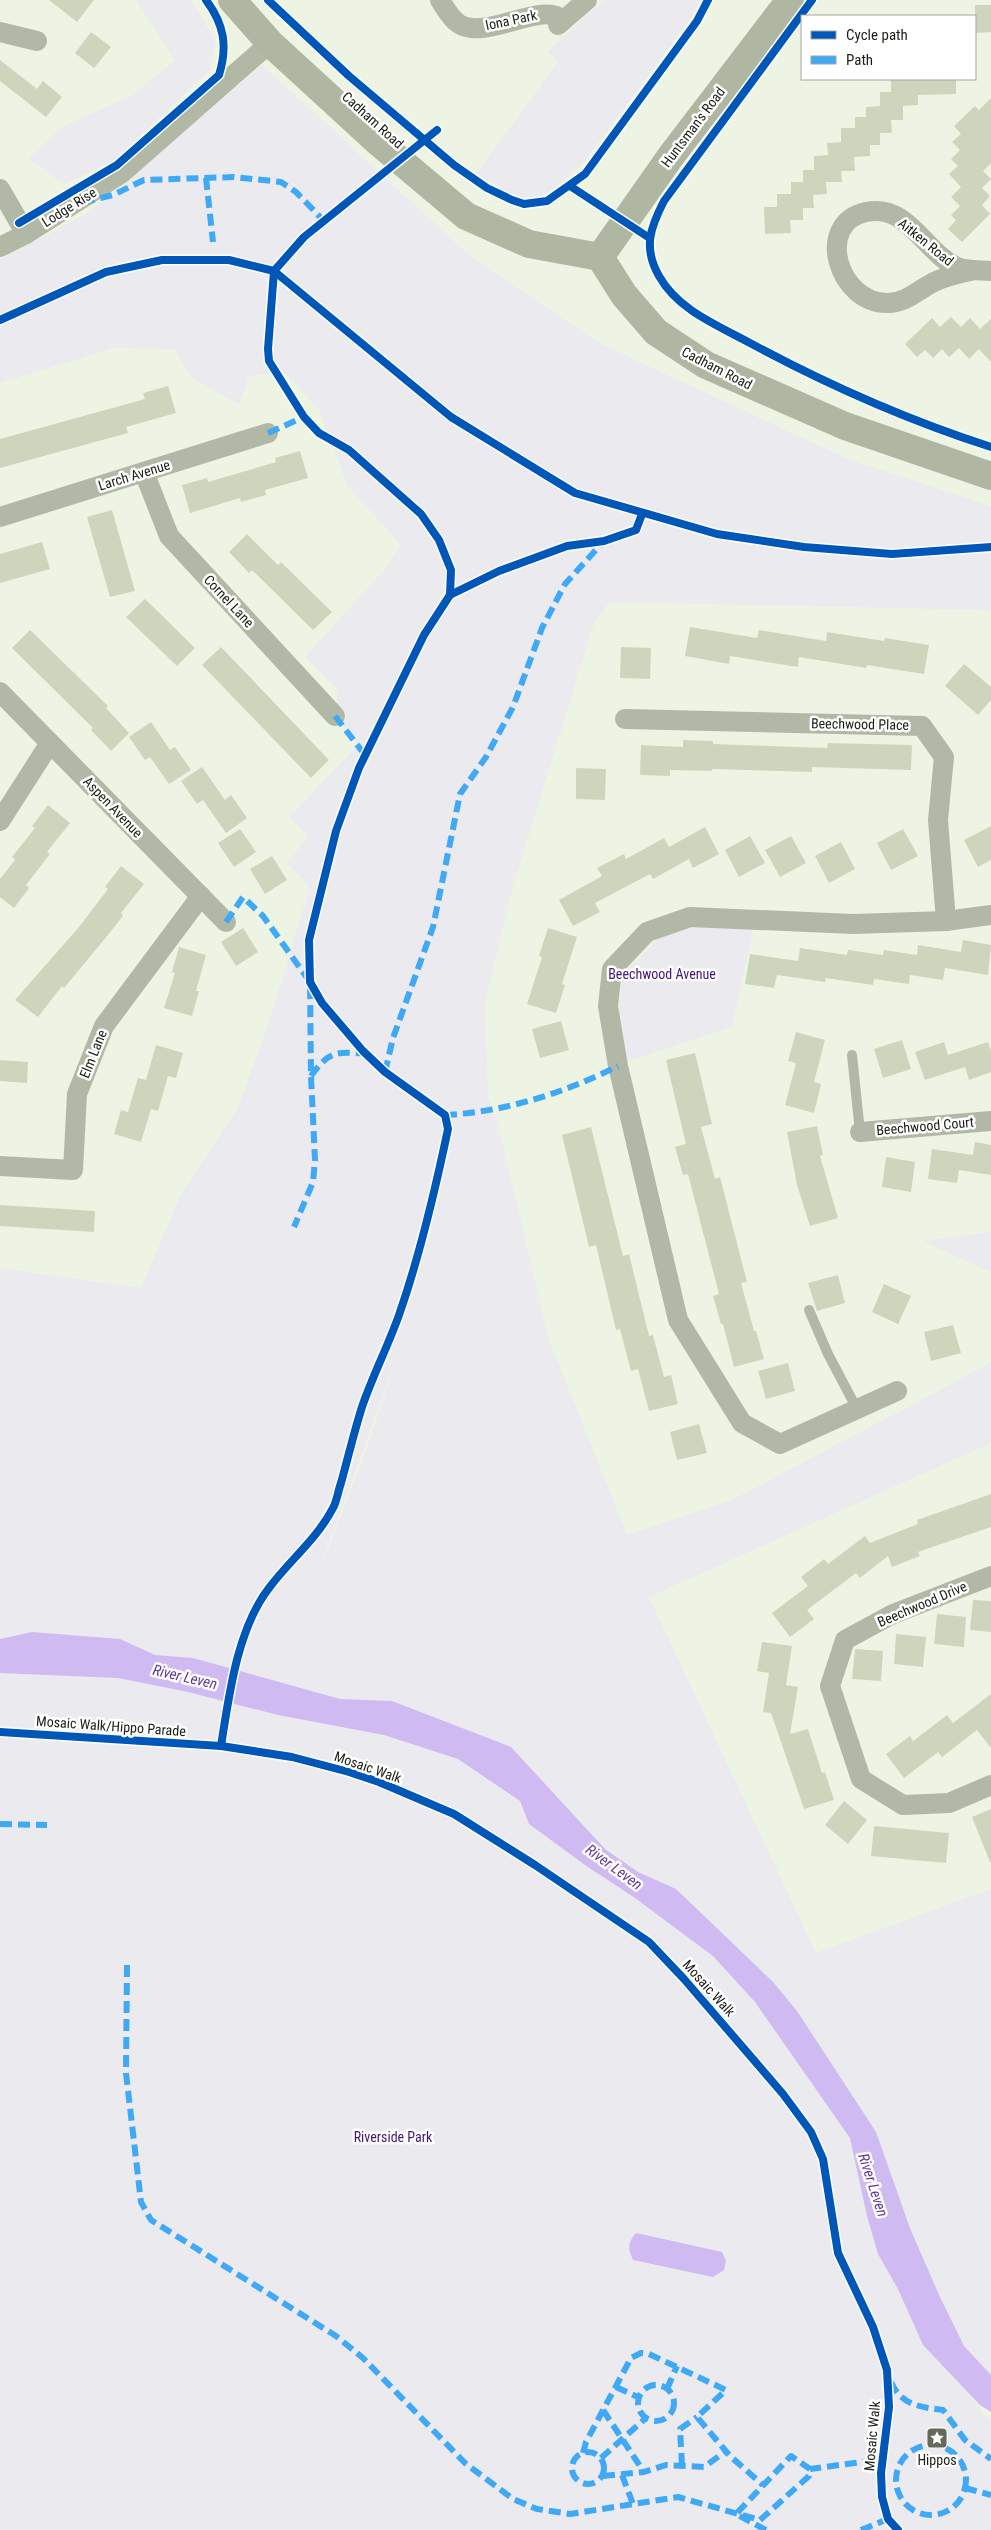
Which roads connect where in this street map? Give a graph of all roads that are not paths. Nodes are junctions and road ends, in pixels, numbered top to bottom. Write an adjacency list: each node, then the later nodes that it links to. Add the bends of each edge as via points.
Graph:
1 (232, 0): 7 (street, Cadham Road)
2 (440, 0): 3 (street, Iona Park, via 457,23 466,27 487,26 545,13 555,14 561,22)
3 (587, 0)
4 (790, 0): 11 (street, Huntsman's Road, via 671,156)
5 (0, 32): 6 (street)
6 (37, 41)
7 (270, 43): 9 (street, Lodge Rise, via 122,173); 11 (street, Cadham Road, via 378,142 466,216 529,244)
8 (0, 189): 9 (street)
9 (26, 234): 10 (street, Lodge Rise)
10 (0, 247)
11 (600, 257): 15 (street, Cadham Road, via 624,295 656,332 706,366 845,426)
12 (983, 271): 12 (street, Aitken Road, via 958,268 913,228 890,214 866,212 855,217 841,232 838,243 837,257 844,276 862,296 875,302 900,302 941,279)
13 (268, 433): 14 (street, Larch Avenue)
14 (144, 472): 16 (street, Larch Avenue); 18 (street, Cornel Lane, via 169,536)
15 (991, 476)
16 (0, 517)
17 (0, 692): 20 (street, Aspen Avenue)
18 (335, 716)
19 (625, 719): 24 (street, Beechwood Place, via 922,726 944,757 938,820)
20 (50, 743): 21 (street); 22 (street, Aspen Avenue)
21 (0, 822)
22 (201, 896): 25 (street, Aspen Avenue); 29 (street, Elm Lane, via 104,1026 77,1094 73,1170)
23 (991, 915): 24 (street)
24 (946, 921): 32 (street, via 853,924 690,917 647,932 612,968 608,1006 618,1066 678,1320 742,1423 780,1444)
25 (226, 922)
26 (852, 1055): 28 (lane)
27 (991, 1121): 28 (street, Beechwood Court)
28 (860, 1132)
29 (0, 1166)
30 (809, 1310): 32 (lane)
31 (897, 1391): 32 (street)
32 (857, 1409)
33 (991, 1576): 34 (street, Beechwood Drive, via 893,1614 845,1640 830,1686 861,1780 903,1806 949,1803)
34 (991, 1785)

